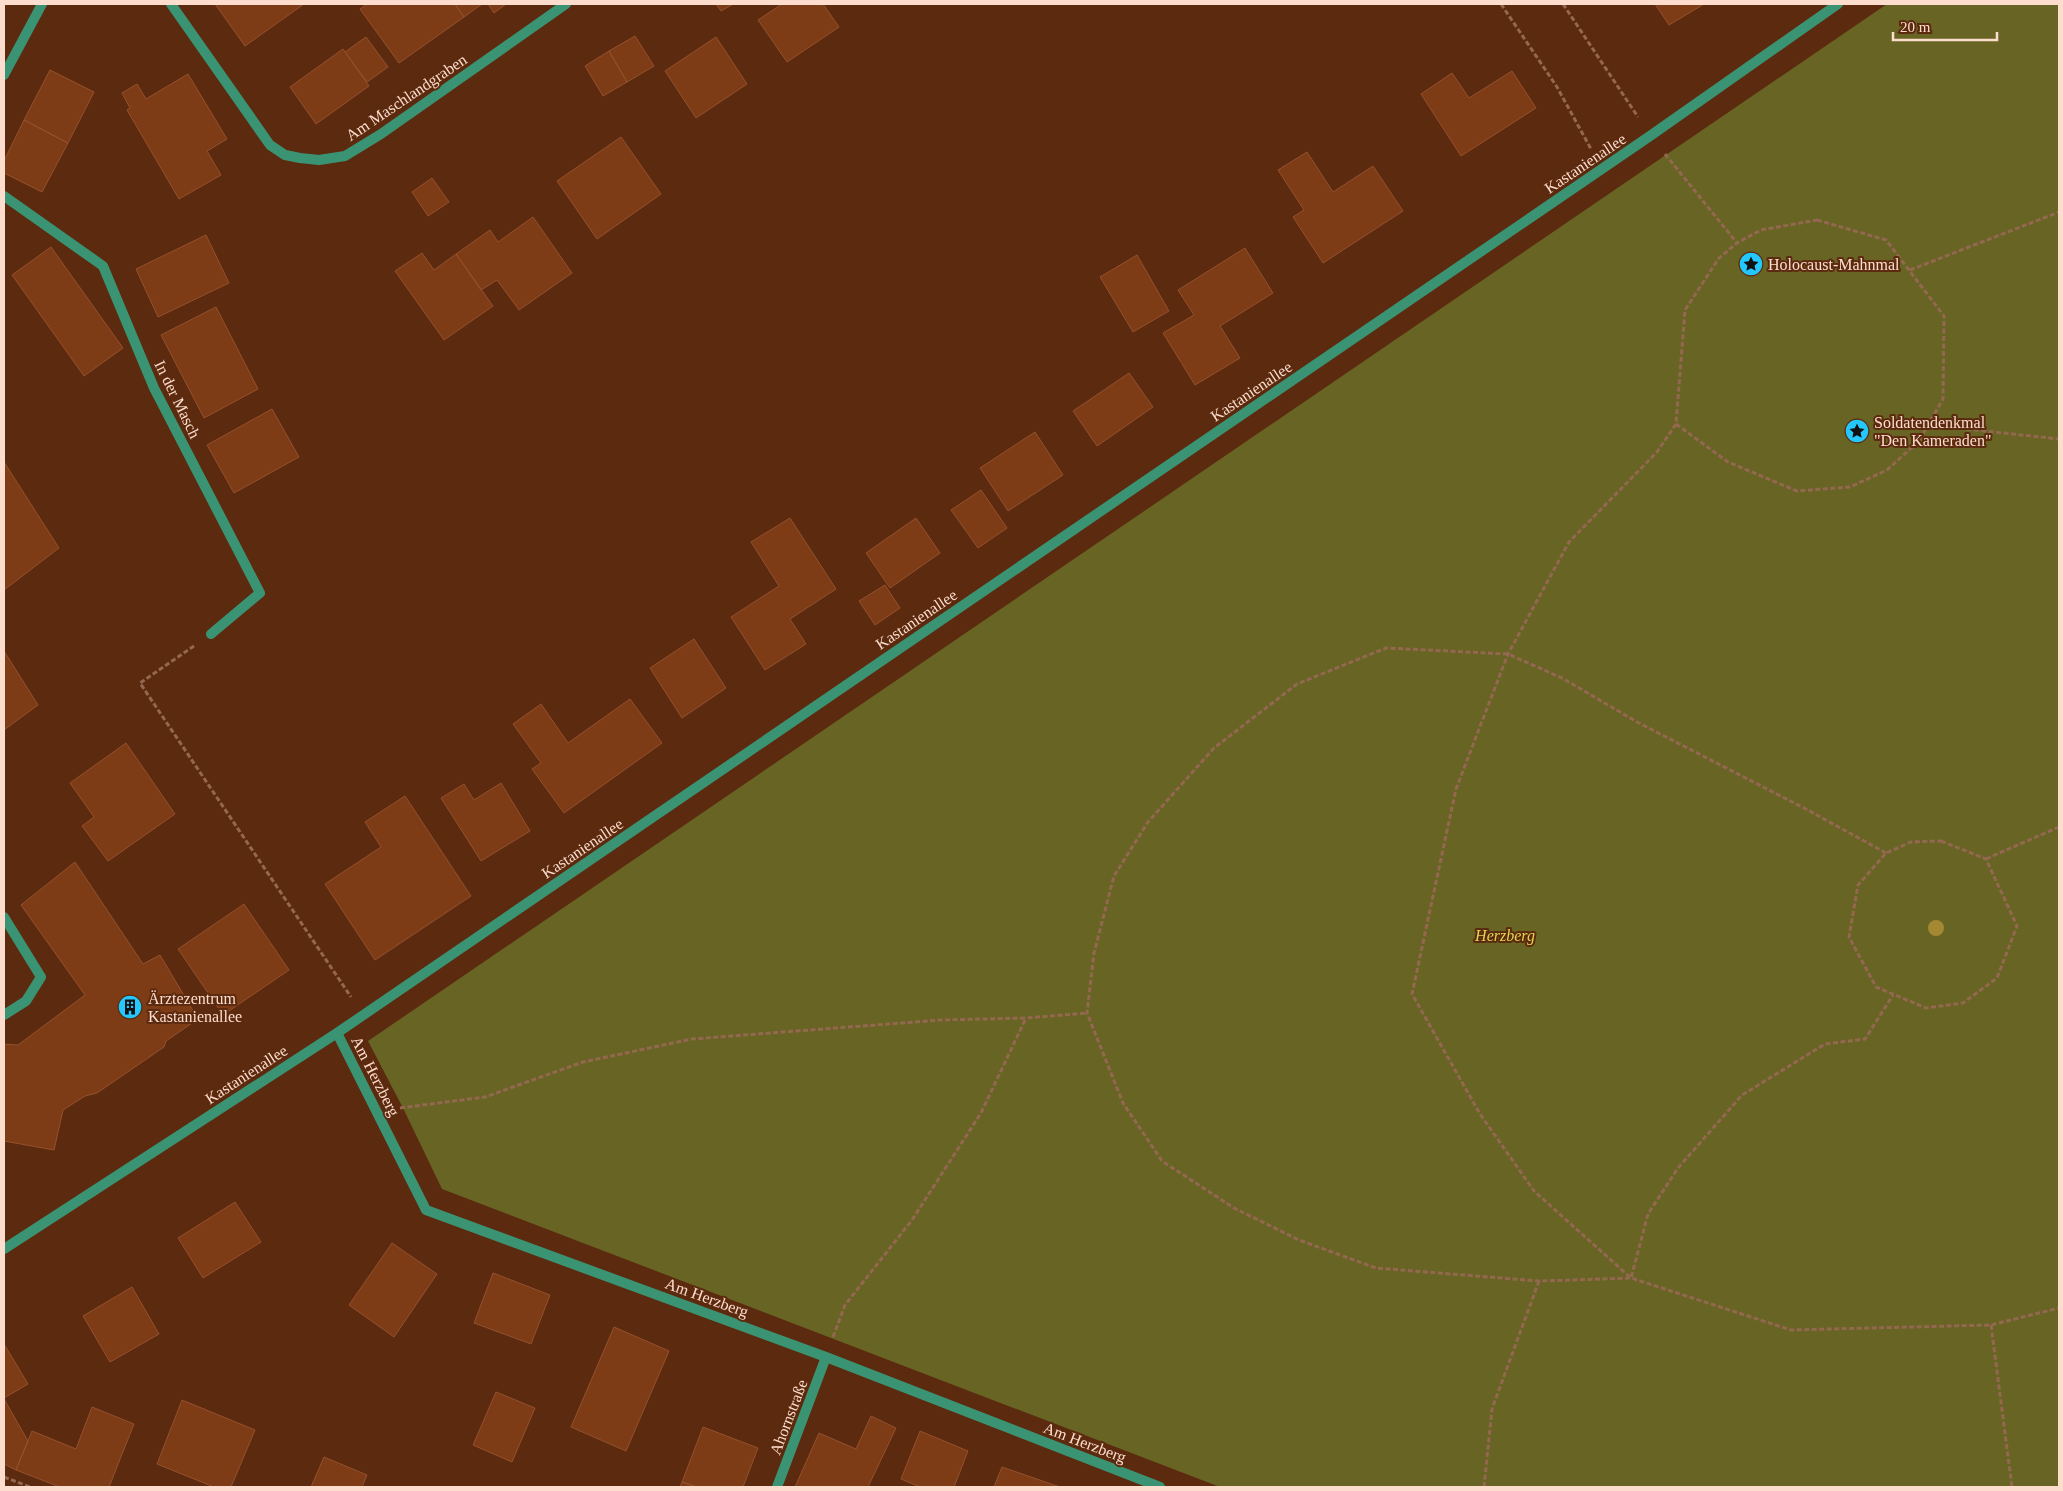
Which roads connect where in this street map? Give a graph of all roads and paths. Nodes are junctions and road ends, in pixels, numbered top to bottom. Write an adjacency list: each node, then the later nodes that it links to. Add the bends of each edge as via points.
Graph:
1 (42, 4): 7 (street)
2 (171, 4): 3 (street, Am Maschlandgraben, via 270,145 285,155 319,160 345,156 381,134)
3 (566, 4)
4 (1501, 4): 9 (path, via 1556,87)
5 (1563, 4): 8 (path)
6 (1838, 4): 8 (street, Kastanienallee)
7 (4, 76)
8 (1650, 136): 9 (street, Kastanienallee); 12 (path)
9 (1603, 168): 26 (street, Kastanienallee)
10 (4, 196): 17 (street, In der Masch, via 103,266 154,388 260,592)
11 (2059, 212): 13 (path)
12 (1737, 243): 13 (path, via 1761,230 1817,220 1886,240); 14 (path, via 1718,258 1685,310)
13 (1910, 270): 15 (path, via 1944,316 1942,399)
14 (1676, 424): 15 (path, via 1728,462 1797,491 1850,487 1887,470 1919,442); 18 (path, via 1657,452 1569,542)
15 (1929, 425): 16 (path)
16 (2059, 439)
17 (210, 634): 26 (path, via 140,683)
18 (1508, 654): 20 (path, via 1562,678 1637,722); 24 (path, via 1386,648 1297,684 1214,748 1148,822 1114,876 1094,953); 31 (path, via 1456,789 1412,994 1480,1114 1534,1191)
19 (2059, 827): 21 (path)
20 (1886, 854): 21 (path, via 1911,842 1941,841); 23 (path, via 1858,885 1849,936 1876,987)
21 (1986, 859): 23 (path, via 2017,926 1997,978 1964,1003 1926,1008)
22 (4, 917): 25 (street, via 41,977 26,1001)
23 (1892, 995): 31 (path, via 1865,1039 1825,1044 1742,1096 1678,1168 1648,1214)
24 (1086, 1013): 27 (path); 32 (path, via 1123,1103 1162,1162 1234,1208 1300,1240 1376,1268)
25 (4, 1015)
26 (363, 1015): 28 (street, Kastanienallee)
27 (1026, 1018): 29 (path, via 940,1020 692,1039 583,1062 486,1096); 35 (path, via 982,1113 912,1220 845,1306)
28 (337, 1033): 29 (street, Am Herzberg); 30 (street, Kastanienallee)
29 (378, 1112): 35 (street, Am Herzberg, via 426,1210)
30 (4, 1249)
31 (1632, 1278): 32 (path); 34 (path, via 1791,1330)
32 (1539, 1281): 40 (path, via 1492,1408)
33 (2059, 1308): 34 (path)
34 (1991, 1325): 41 (path)
35 (826, 1357): 38 (street, Ahornstraße); 39 (street, Am Herzberg)
36 (4, 1477): 37 (path)
37 (30, 1487)
38 (777, 1487)
39 (1160, 1487)
40 (1484, 1487)
41 (2012, 1487)

